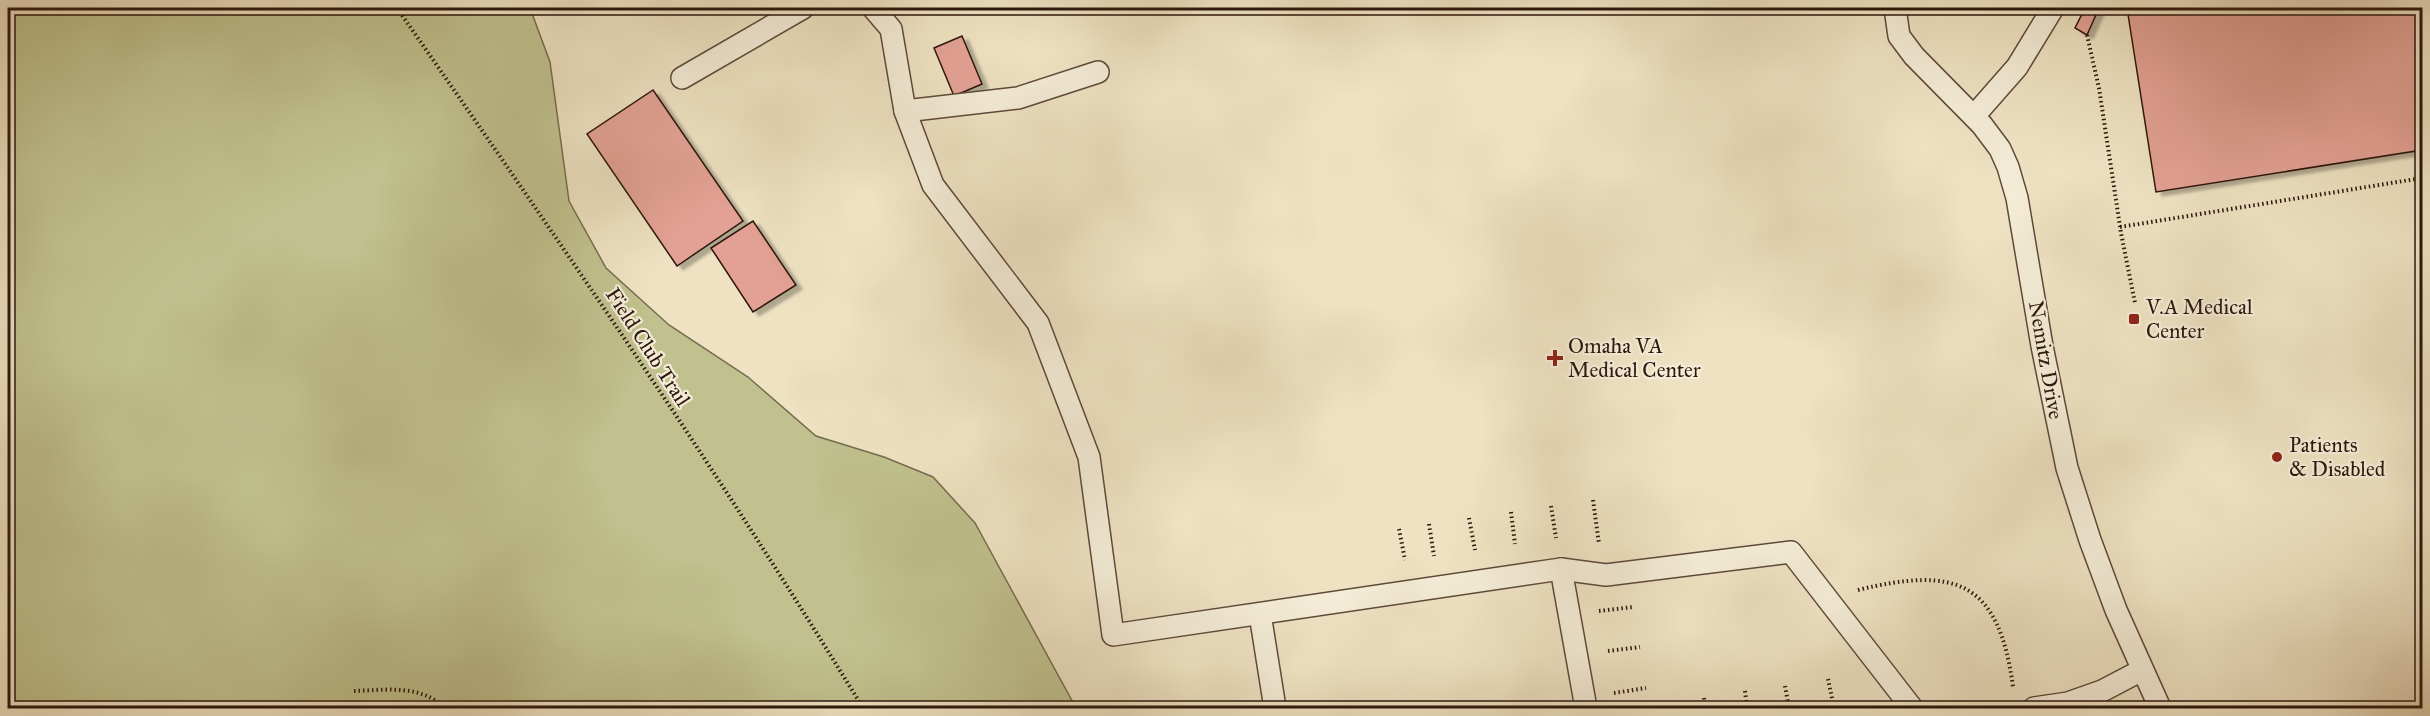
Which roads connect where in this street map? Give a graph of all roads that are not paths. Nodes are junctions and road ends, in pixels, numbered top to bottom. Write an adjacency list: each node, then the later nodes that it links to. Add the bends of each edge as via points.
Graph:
1 (803, 8): 6 (lane)
2 (873, 8): 7 (lane, via 891,29)
3 (1895, 8): 8 (lane, Nemitz Drive, via 1899,36)
4 (2053, 8): 8 (lane, via 2016,67)
5 (1098, 72): 7 (lane, via 1018,98)
6 (682, 78)
7 (905, 111): 10 (lane, via 933,184 1038,323 1089,457 1113,635)
8 (1974, 116): 11 (lane, Nemitz Drive, via 2000,149 2017,198 2067,468 2102,572)
9 (1561, 569): 10 (lane); 13 (lane); 14 (lane, via 1604,574 1791,552)
10 (1260, 614): 12 (lane)
11 (2142, 670): 15 (lane, via 2068,704); 16 (lane, Nemitz Drive)
12 (1275, 708)
13 (1586, 708)
14 (1912, 708)
15 (2034, 708)
16 (2160, 708)

